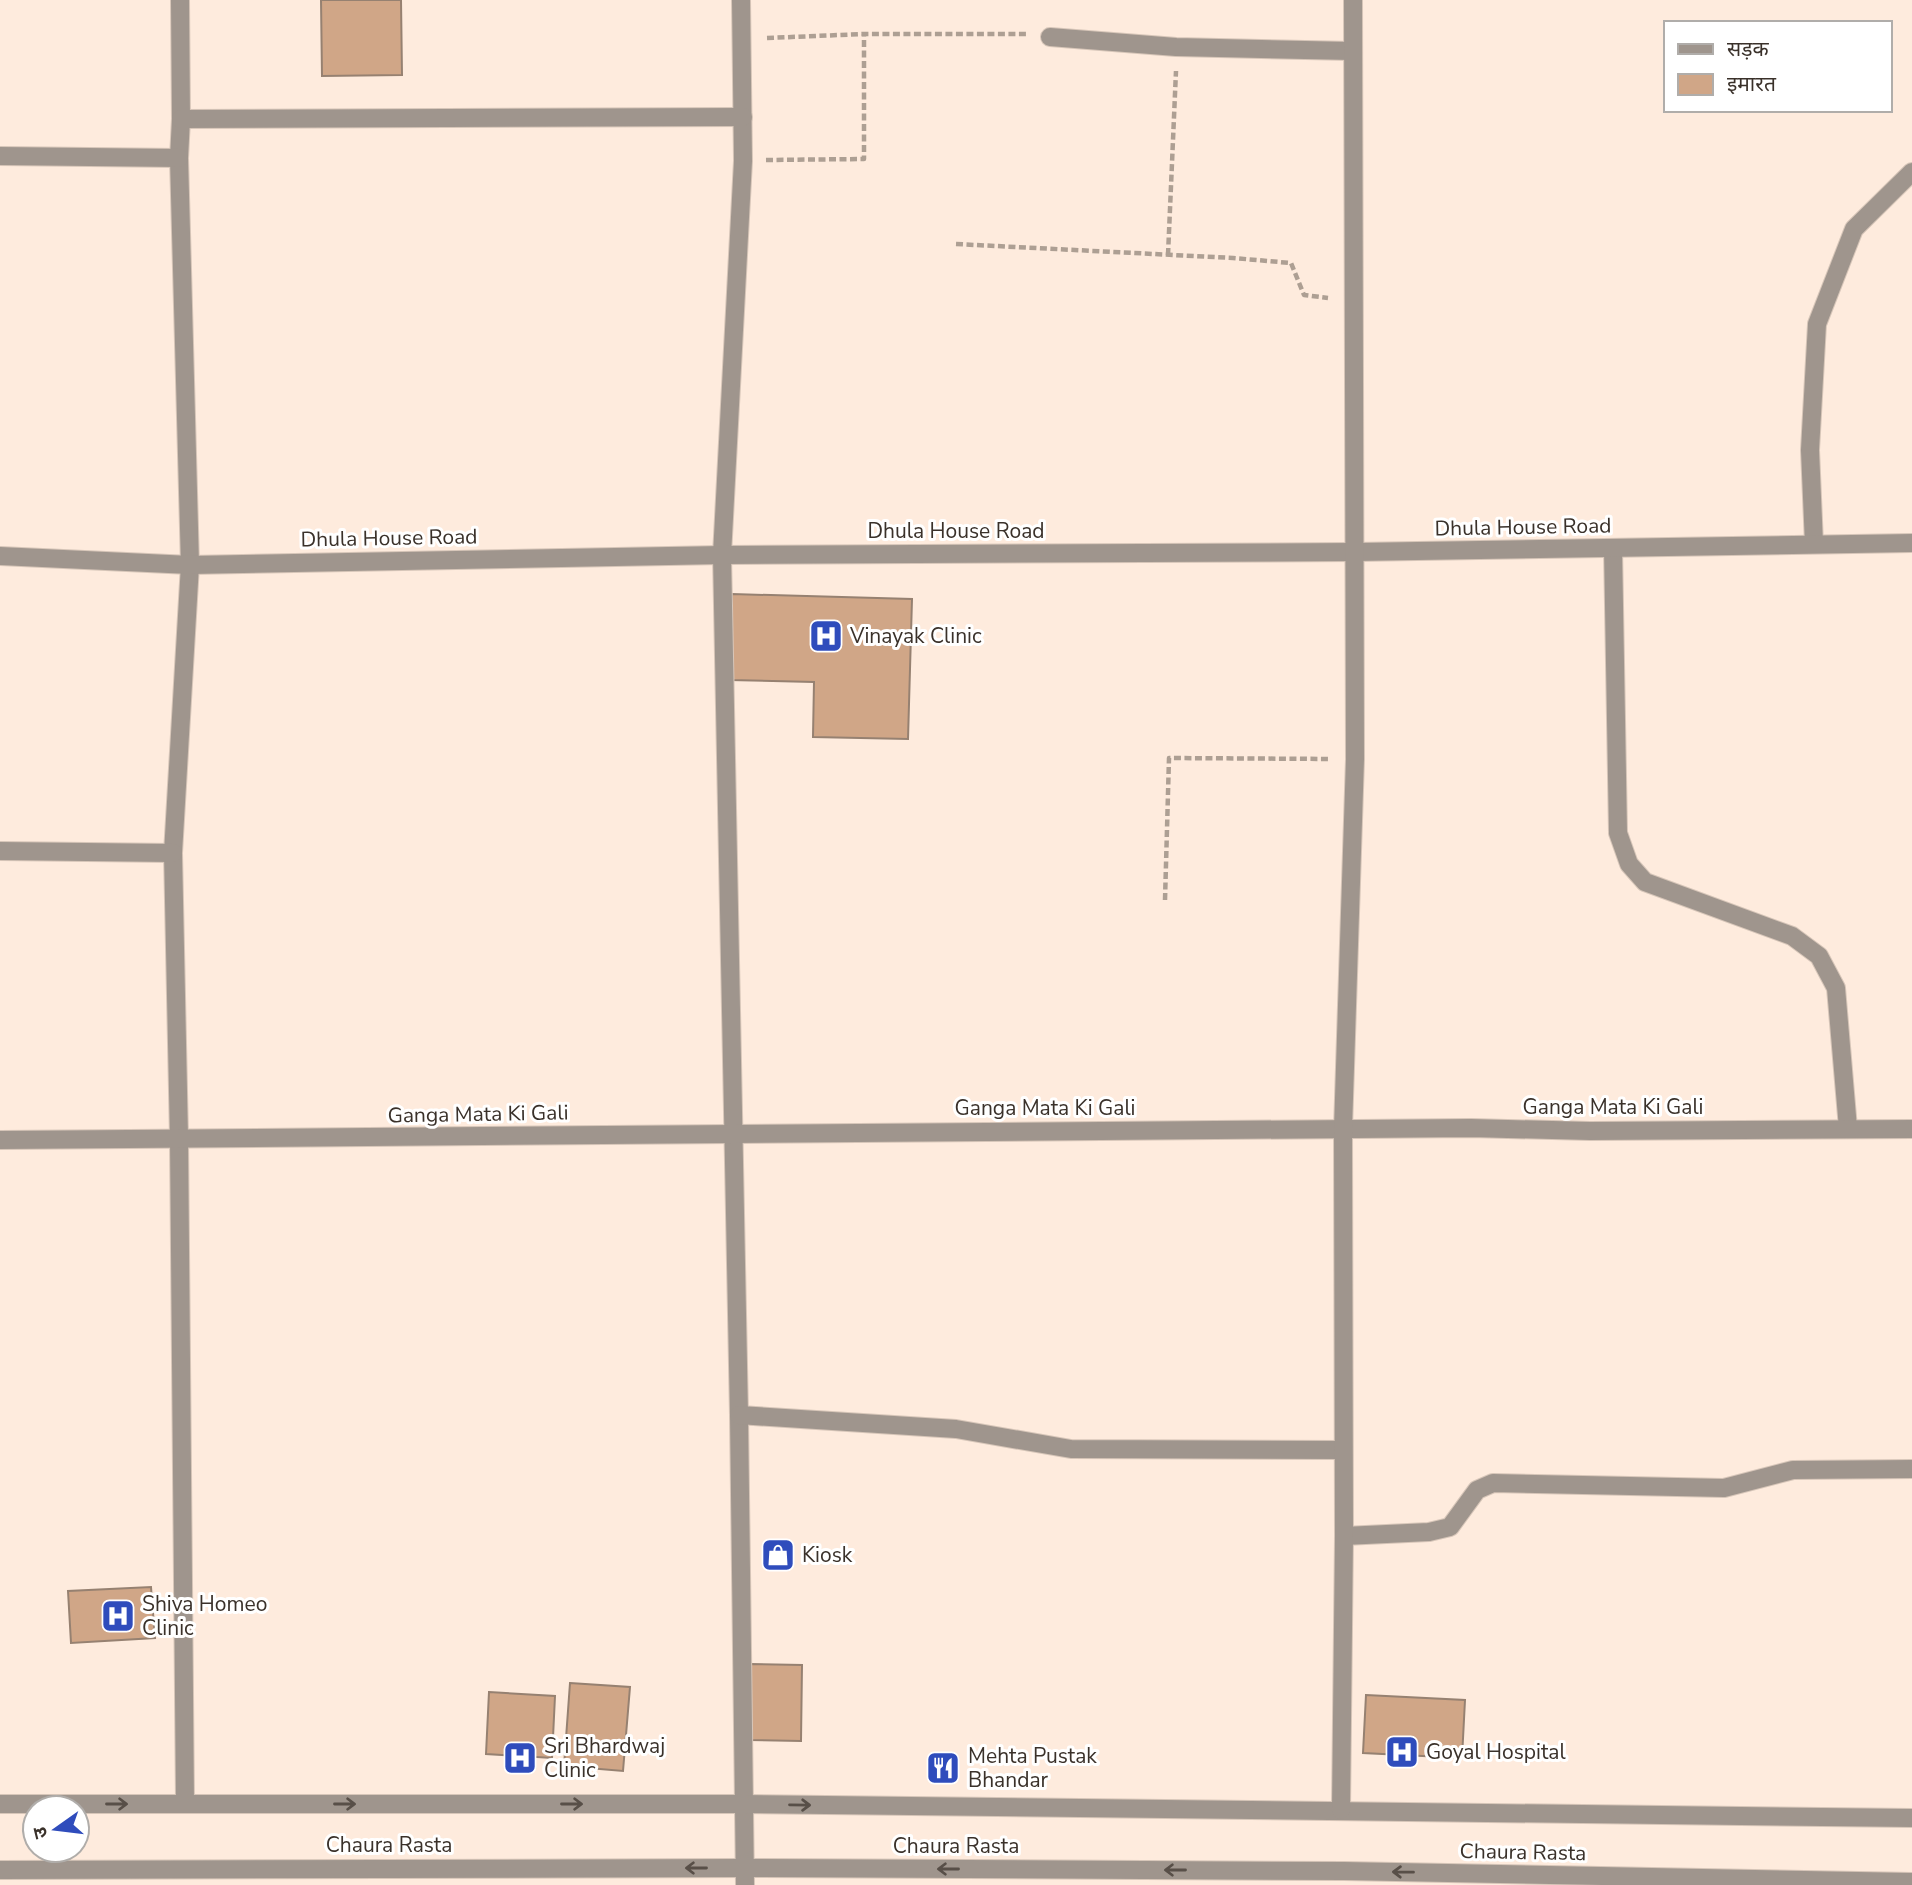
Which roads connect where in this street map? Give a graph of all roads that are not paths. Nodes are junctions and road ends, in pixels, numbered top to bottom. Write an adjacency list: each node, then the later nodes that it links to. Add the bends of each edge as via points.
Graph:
1 (180, 0): 7 (street)
2 (741, 0): 6 (street)
3 (1353, 0): 5 (street)
4 (1049, 37): 5 (street, via 1176,47)
5 (1352, 51): 14 (street)
6 (743, 117): 7 (street); 15 (street)
7 (181, 119): 9 (street)
8 (0, 156): 9 (street)
9 (178, 158): 17 (street)
10 (1912, 172): 12 (street, via 1854,229 1817,324 1810,450)
11 (1912, 543): 12 (street, Dhula House Road)
12 (1814, 544): 13 (street, Dhula House Road)
13 (1613, 548): 14 (street, Dhula House Road); 21 (street, via 1618,833 1629,864 1646,883 1792,936 1819,957 1836,988)
14 (1355, 552): 15 (street, Dhula House Road); 20 (street, via 1355,759)
15 (722, 555): 17 (street, Dhula House Road); 23 (street)
16 (0, 556): 17 (street, Dhula House Road)
17 (190, 565): 19 (street)
18 (0, 851): 19 (street)
19 (173, 853): 24 (street)
20 (1343, 1129): 21 (street, Ganga Mata Ki Gali); 23 (street, Ganga Mata Ki Gali); 27 (street)
21 (1847, 1129): 22 (street, Ganga Mata Ki Gali)
22 (1912, 1129)
23 (733, 1133): 24 (street, Ganga Mata Ki Gali); 26 (street)
24 (179, 1138): 25 (street, Ganga Mata Ki Gali); 31 (street)
25 (0, 1140)
26 (739, 1415): 27 (street, via 956,1429 1071,1449); 32 (street)
27 (1343, 1450): 29 (street)
28 (1912, 1469): 29 (street, via 1793,1470 1724,1488 1493,1483 1477,1490 1450,1527)
29 (1345, 1536): 33 (street)
30 (0, 1804): 31 (street, Chaura Rasta, one-way to 31)
31 (185, 1804): 32 (street, Chaura Rasta, one-way to 32)
32 (743, 1804): 33 (street, Chaura Rasta, one-way to 33); 36 (street)
33 (1341, 1810): 34 (street, Chaura Rasta)
34 (1912, 1818)
35 (0, 1870): 37 (street, Chaura Rasta)
36 (745, 1876): 37 (street, Chaura Rasta, one-way to 37); 38 (street, Chaura Rasta, one-way to 36)
37 (186, 1877)
38 (1344, 1878): 40 (street, Chaura Rasta, one-way to 38)
39 (1912, 1882): 40 (street, Chaura Rasta)
40 (1872, 1883)

